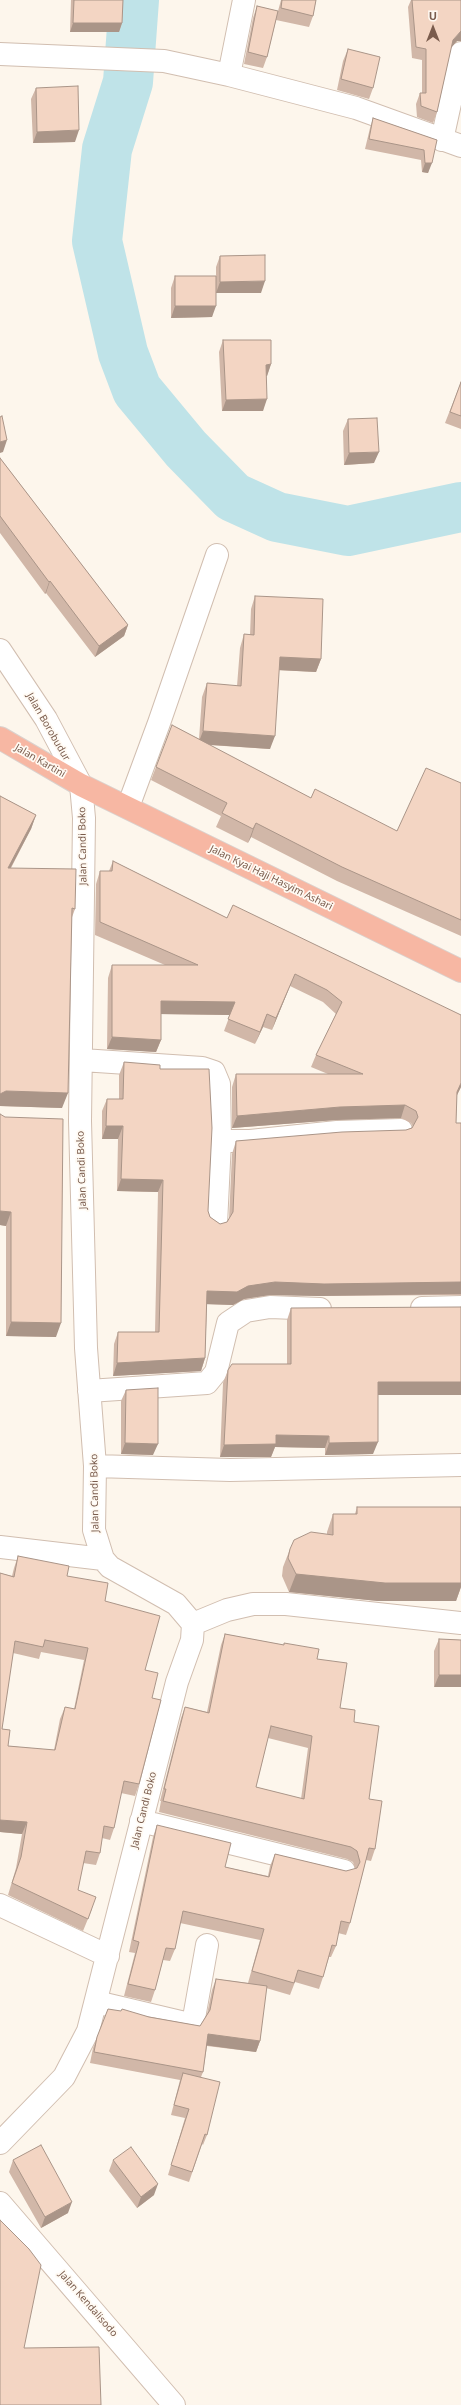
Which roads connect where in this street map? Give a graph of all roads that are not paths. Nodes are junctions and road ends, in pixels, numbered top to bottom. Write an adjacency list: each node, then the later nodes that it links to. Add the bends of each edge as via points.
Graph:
1 (244, 0): 4 (street)
2 (461, 53): 5 (street)
3 (0, 54): 4 (street, via 164,61)
4 (229, 75): 5 (street, via 356,108)
5 (451, 143)
6 (217, 555): 10 (street)
7 (0, 650): 9 (street, Jalan Borobudur, via 46,719)
8 (0, 738): 9 (highway, Jalan Kartini)
9 (81, 785): 10 (highway, Jalan Kyai Haji Hasyim Ashari); 12 (street, Jalan Candi Boko, via 84,818)
10 (128, 807): 11 (highway, Jalan Kyai Haji Hasyim Ashari)
11 (461, 971)
12 (82, 1060): 14 (street, Jalan Candi Boko); 16 (street, via 202,1068 214,1072 219,1084)
13 (58, 1120): 14 (street)
14 (80, 1121): 21 (street, Jalan Candi Boko)
15 (401, 1130): 16 (street)
16 (220, 1141): 17 (street)
17 (216, 1224)
18 (461, 1307): 19 (street)
19 (398, 1308)
20 (343, 1309): 21 (street, via 270,1307 246,1311 228,1323 216,1372 207,1382)
21 (89, 1391): 23 (street, Jalan Candi Boko)
22 (461, 1465): 23 (street, via 230,1470)
23 (95, 1466): 25 (street, Jalan Candi Boko, via 94,1530)
24 (0, 1547): 25 (street)
25 (103, 1559): 27 (street, via 110,1567 176,1604)
26 (461, 1623): 27 (street, via 286,1604 253,1604 227,1610)
27 (193, 1624): 28 (street, Jalan Candi Boko, via 192,1640 177,1682)
28 (141, 1821): 29 (street); 32 (street, Jalan Candi Boko)
29 (344, 1871)
30 (0, 1905): 32 (street)
31 (207, 1945): 33 (street, via 194,2018 189,2024)
32 (108, 1956): 33 (street, Jalan Candi Boko)
33 (96, 2002): 34 (street, Jalan Candi Boko, via 88,2031 64,2077)
34 (0, 2143)
35 (0, 2203): 36 (street, Jalan Kendalisodo)
36 (174, 2405)

